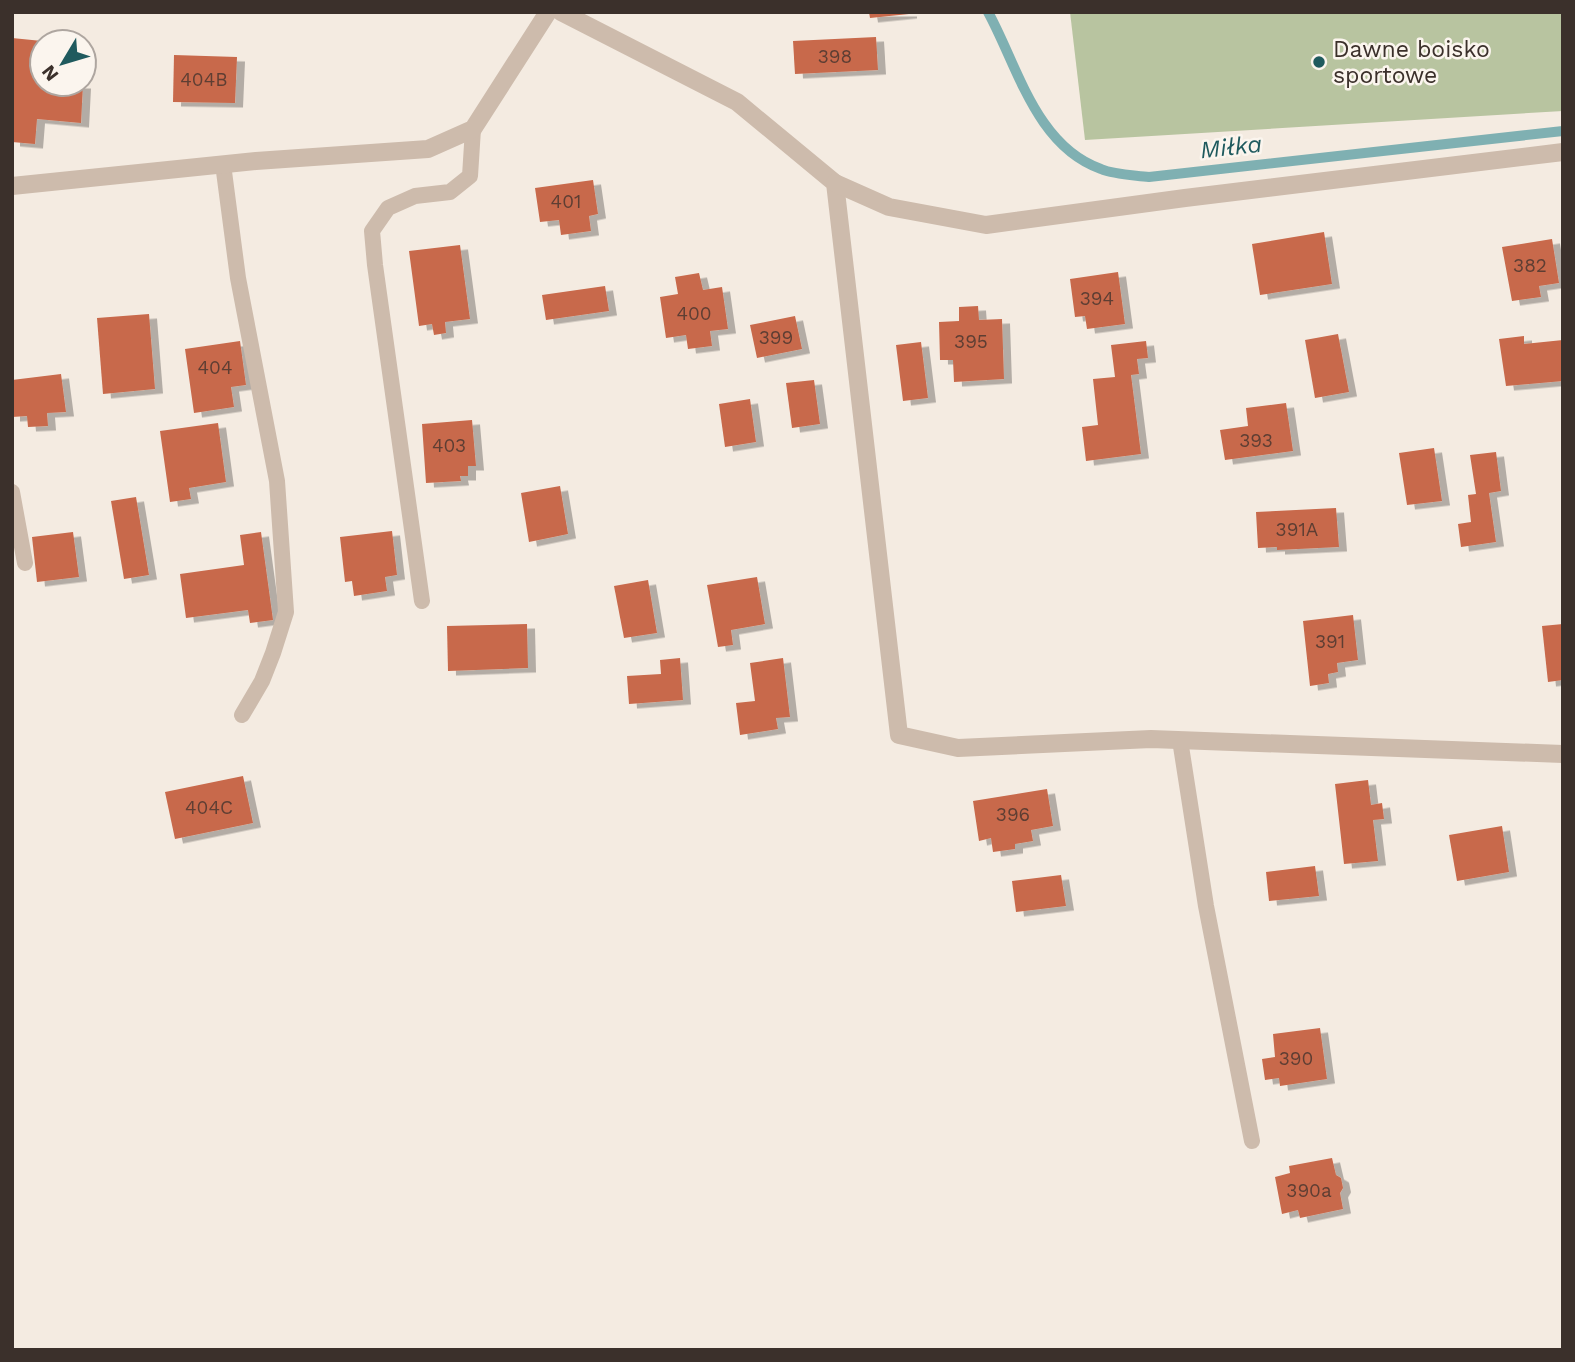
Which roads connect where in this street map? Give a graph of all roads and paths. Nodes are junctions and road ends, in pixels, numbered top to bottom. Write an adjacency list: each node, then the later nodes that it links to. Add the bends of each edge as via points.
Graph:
1 (548, 12): 3 (street)
2 (561, 12): 6 (street, via 737,102)
3 (473, 129): 5 (street, via 428,149); 10 (lane, via 470,176 450,192 415,196 388,208 372,231)
4 (1563, 152): 6 (street, via 986,225 890,208)
5 (223, 164): 7 (street); 11 (lane, via 238,278 277,481 286,612 262,681)
6 (835, 183): 12 (street, via 899,735 958,748)
7 (12, 186)
8 (12, 492): 9 (lane)
9 (25, 563)
10 (422, 601)
11 (242, 715)
12 (1180, 740): 13 (street); 14 (lane, via 1206,905)
13 (1563, 754)
14 (1252, 1141)

